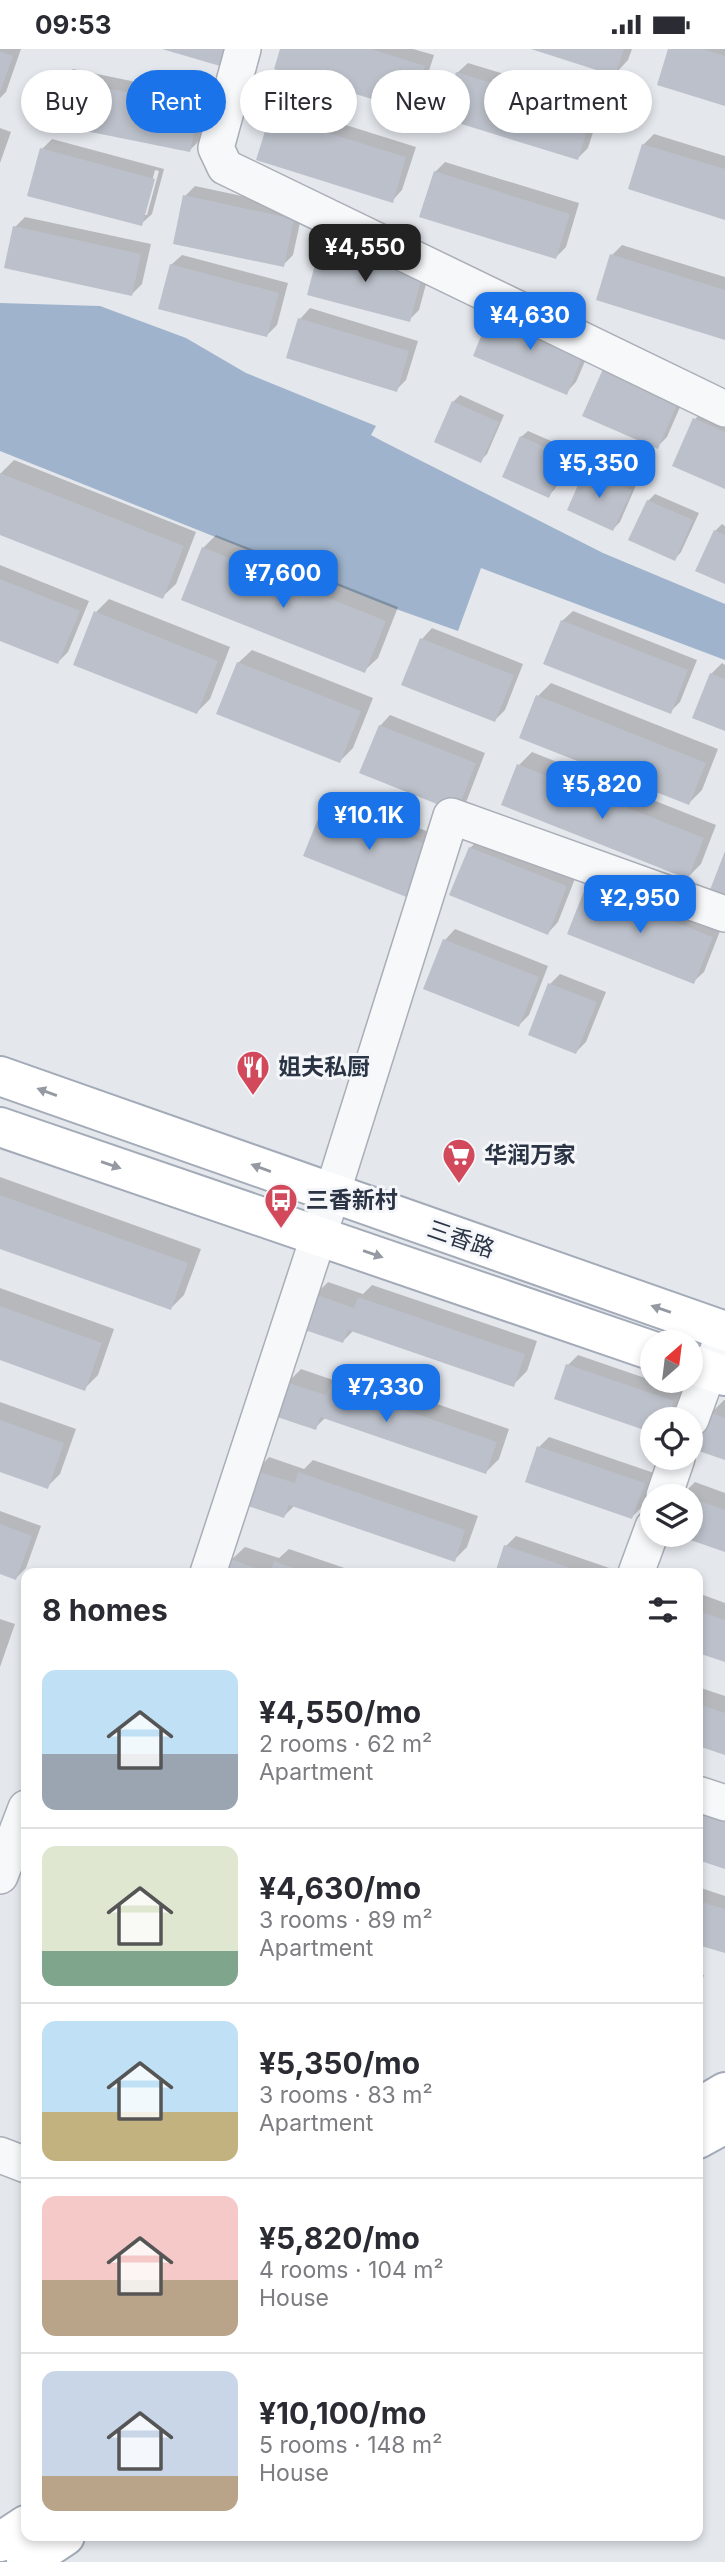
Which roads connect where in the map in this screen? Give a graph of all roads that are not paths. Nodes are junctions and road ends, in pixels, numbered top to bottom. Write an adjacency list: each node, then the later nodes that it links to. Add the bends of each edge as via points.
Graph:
1 (243, 49): 2 (street, via 216,148 225,167)
2 (725, 409)
3 (725, 914): 6 (street, via 451,816)
4 (0, 1076): 6 (main road, 三香路, one-way to 4)
5 (0, 1127): 7 (main road, 三香路, one-way to 7)
6 (331, 1193): 7 (street); 8 (main road, 三香路, one-way to 6)
7 (319, 1235): 9 (main road, 三香路, one-way to 9); 13 (street)
8 (725, 1333): 10 (street)
9 (640, 1346)
10 (708, 1370): 11 (street)
11 (695, 1407)
12 (646, 1547): 14 (street)
13 (210, 1568)
14 (638, 1568)
15 (703, 1796): 16 (street)
16 (725, 1803)
17 (21, 1821): 18 (street)
18 (0, 1876)
19 (725, 2092): 20 (main road)
20 (703, 2105)
21 (725, 2124): 22 (main road)
22 (703, 2136)
23 (0, 2155): 24 (street)
24 (21, 2163)
25 (21, 2528): 27 (main road)
26 (58, 2541): 28 (main road)
27 (0, 2542)
28 (26, 2562)

